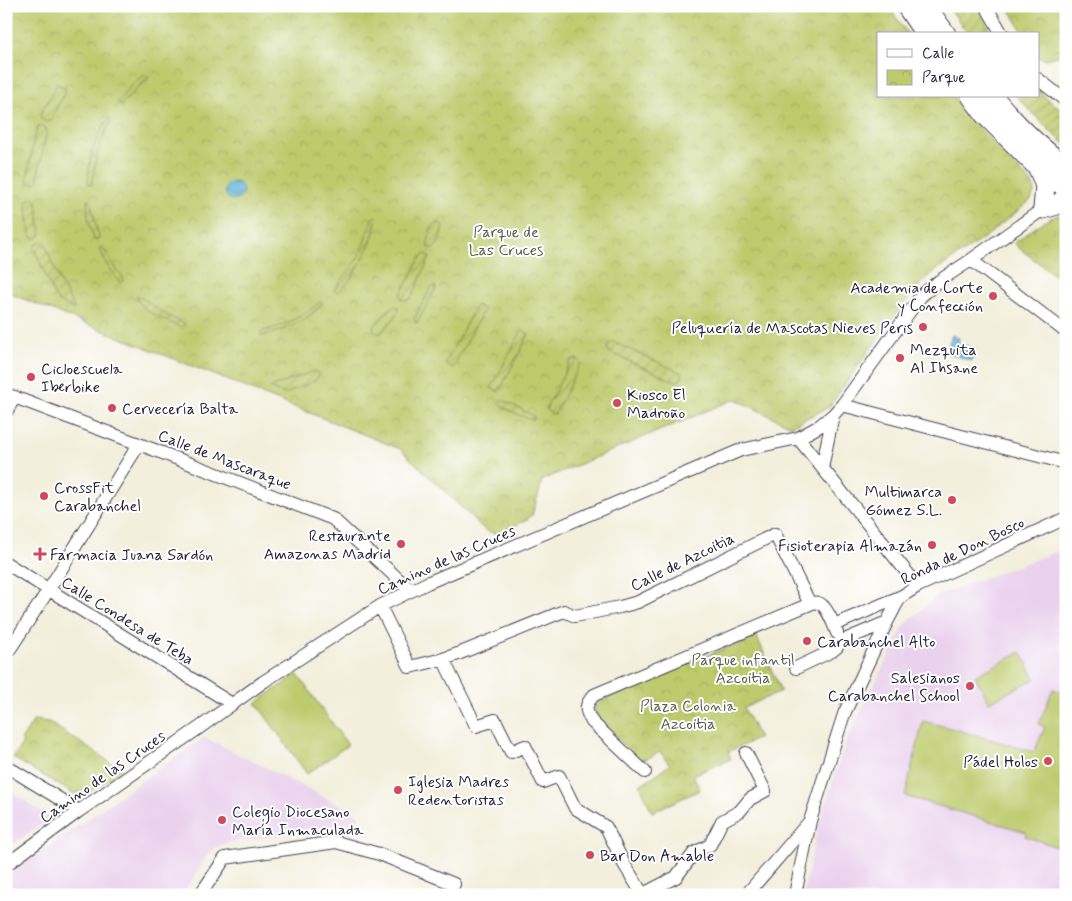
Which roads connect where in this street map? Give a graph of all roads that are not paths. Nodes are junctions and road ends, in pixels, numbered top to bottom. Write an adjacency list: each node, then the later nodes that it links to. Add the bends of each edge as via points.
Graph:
1 (906, 6): 4 (main road)
2 (926, 6): 5 (main road)
3 (986, 6): 6 (street)
4 (925, 32)
5 (945, 32)
6 (1001, 32)
7 (1040, 81): 10 (street)
8 (972, 98): 12 (main road)
9 (996, 98): 11 (main road)
10 (1066, 101)
11 (1063, 167)
12 (1038, 168): 13 (main road); 15 (main road, via 1045,186)
13 (1066, 188)
14 (1066, 197): 15 (main road, via 1057,205)
15 (1043, 209): 16 (street, Camino de las Cruces)
16 (971, 260): 17 (street); 19 (street, Camino de las Cruces, via 921,296)
17 (1066, 332)
18 (11, 396): 20 (street); 23 (street, Calle de Mascaraque)
19 (842, 405): 21 (street, Camino de las Cruces); 24 (street)
20 (6, 412)
21 (833, 415): 22 (street, Camino de las Cruces); 25 (street)
22 (798, 438): 25 (street); 30 (street, Camino de las Cruces, via 740,450)
23 (139, 444): 29 (street); 30 (street, Calle de Mascaraque, via 333,518)
24 (1066, 463)
25 (822, 468): 28 (street)
26 (1066, 518): 28 (street, Ronda de Don Bosco)
27 (6, 563): 29 (street, Calle Condesa de Teba)
28 (918, 586): 31 (street, Ronda de Don Bosco)
29 (49, 590): 37 (street); 40 (street, Calle Condesa de Teba)
30 (410, 590): 33 (street, Camino de las Cruces)
31 (902, 596): 34 (street, Ronda de Don Bosco); 35 (street)
32 (810, 604): 35 (street, via 822,604); 38 (street, Calle de Azcoitia, via 775,534 638,602 575,616 564,612); 43 (street, via 594,695 586,712 592,722)
33 (380, 606): 38 (street, Calle de Azcoitia, via 410,667); 40 (street, Camino de las Cruces)
34 (887, 622): 36 (street); 45 (street, Ronda de Don Bosco, via 844,714)
35 (834, 625): 36 (street)
36 (840, 642): 39 (street, via 832,651)
37 (6, 655)
38 (443, 659): 49 (street, via 476,726 495,720 511,752 525,746 543,782 559,776 575,808 606,827)
39 (796, 668)
40 (232, 704): 44 (street, Camino de las Cruces)
41 (746, 753): 49 (street, via 765,791 750,799 740,811 722,820 710,845 694,853 676,878)
42 (6, 766): 44 (street)
43 (645, 772)
44 (79, 810): 46 (street, Camino de las Cruces)
45 (810, 820): 50 (street); 51 (street, Ronda de Don Bosco)
46 (6, 865)
47 (200, 895): 48 (street, via 225,858 336,842 379,854 454,884)
48 (450, 895)
49 (643, 895)
50 (746, 895)
51 (795, 895)

